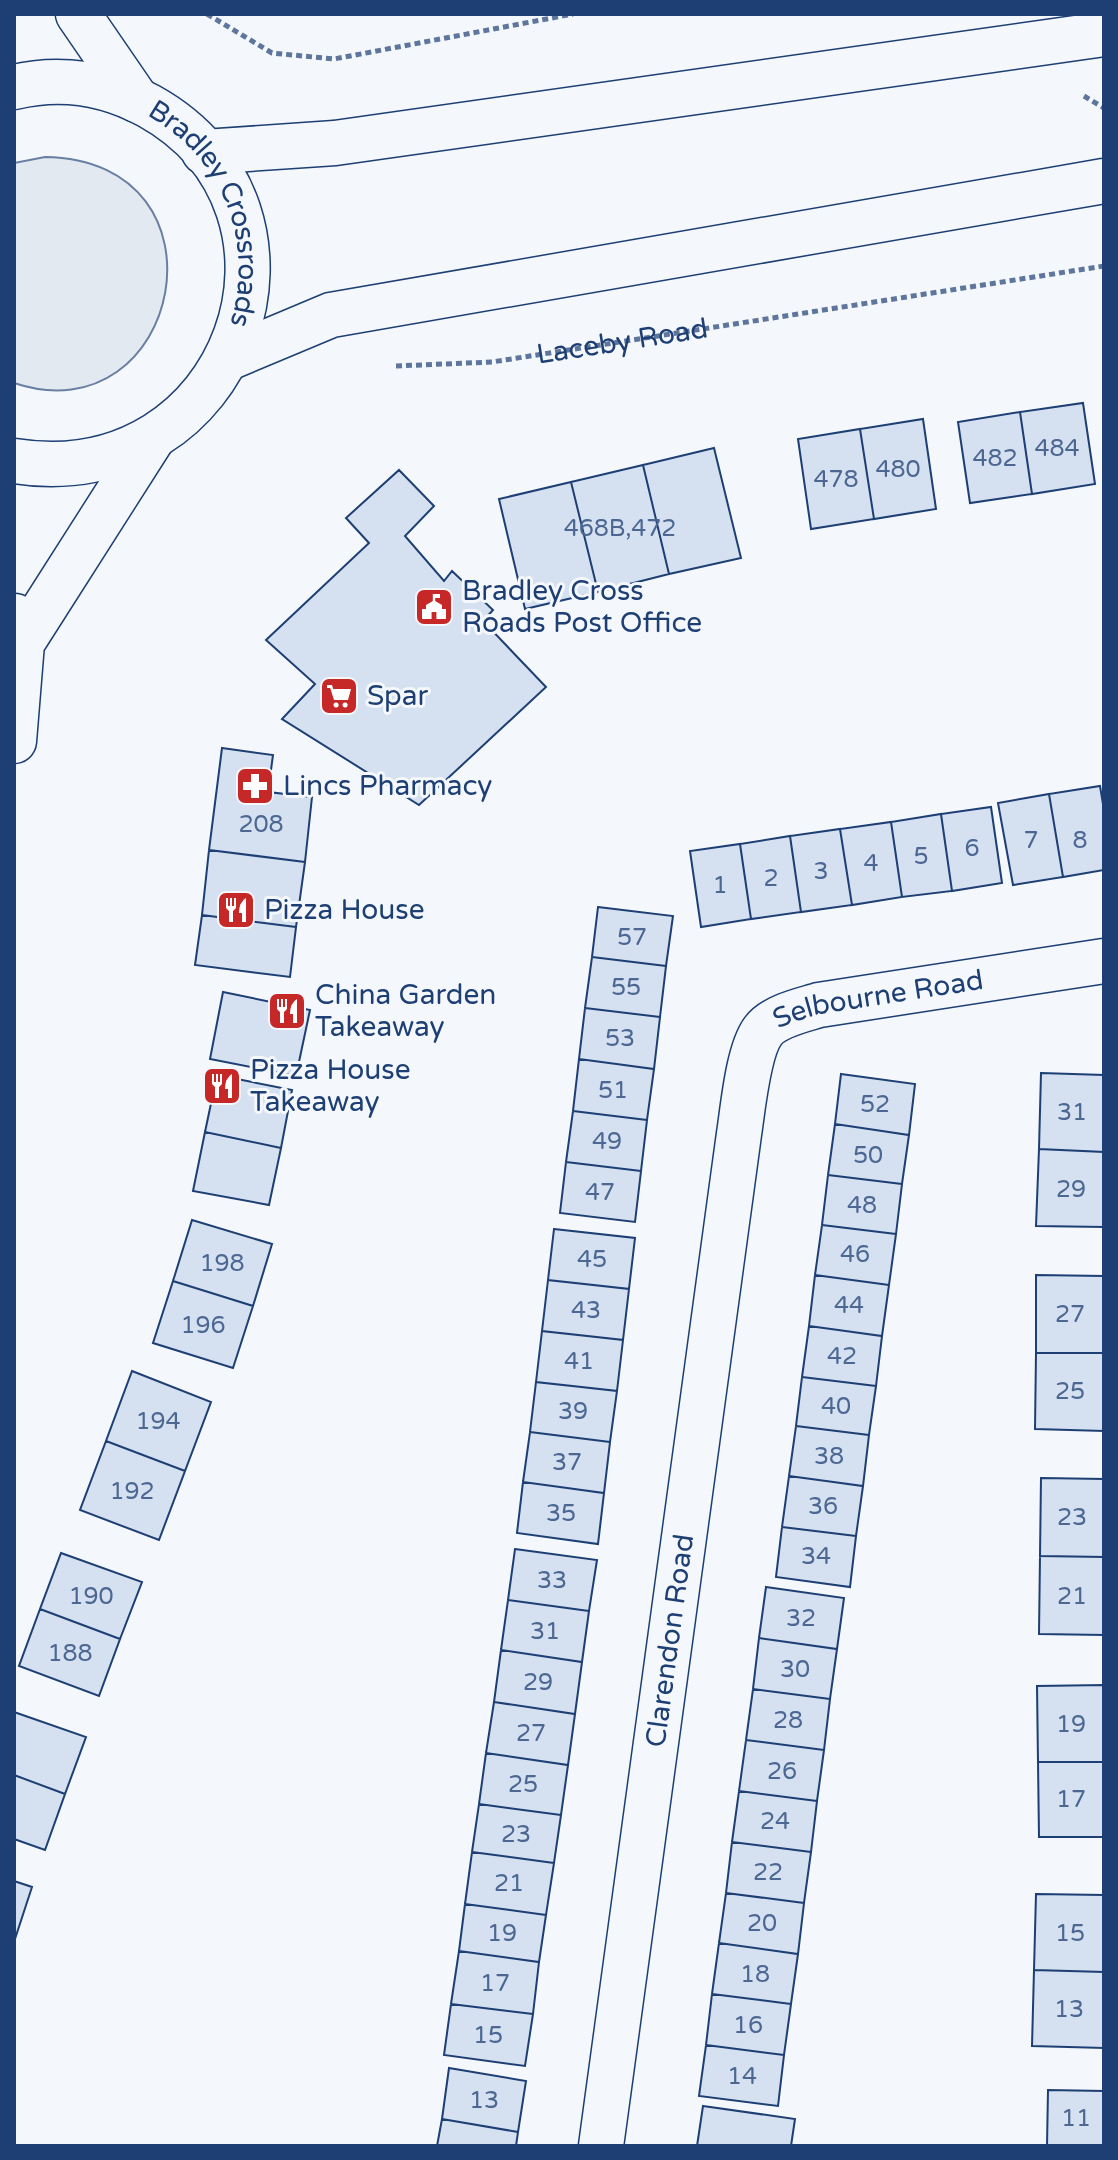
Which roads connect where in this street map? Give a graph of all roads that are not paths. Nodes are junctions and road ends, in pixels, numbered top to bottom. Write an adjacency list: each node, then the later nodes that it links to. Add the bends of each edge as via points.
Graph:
1 (78, 14): 4 (main road)
2 (1104, 34): 5 (main road, via 351,141)
3 (14, 87): 4 (main road, Bradley Crossroads, via 69,82 104,87)
4 (137, 100): 5 (main road, Bradley Crossroads, via 161,113)
5 (204, 152): 7 (main road, Bradley Crossroads, via 236,210 245,248 247,286)
6 (1104, 181): 7 (main road, via 331,315)
7 (226, 359): 8 (main road, Bradley Crossroads, via 195,404)
8 (152, 439): 9 (main road, Bradley Crossroads, via 79,464); 10 (main road)
9 (14, 461)
10 (18, 628): 11 (main road)
11 (14, 741)
12 (1104, 961): 13 (main road, Selbourne Road, via 819,1005 790,1014 764,1030 748,1073)
13 (739, 1134): 14 (main road, Clarendon Road)
14 (601, 2146)

